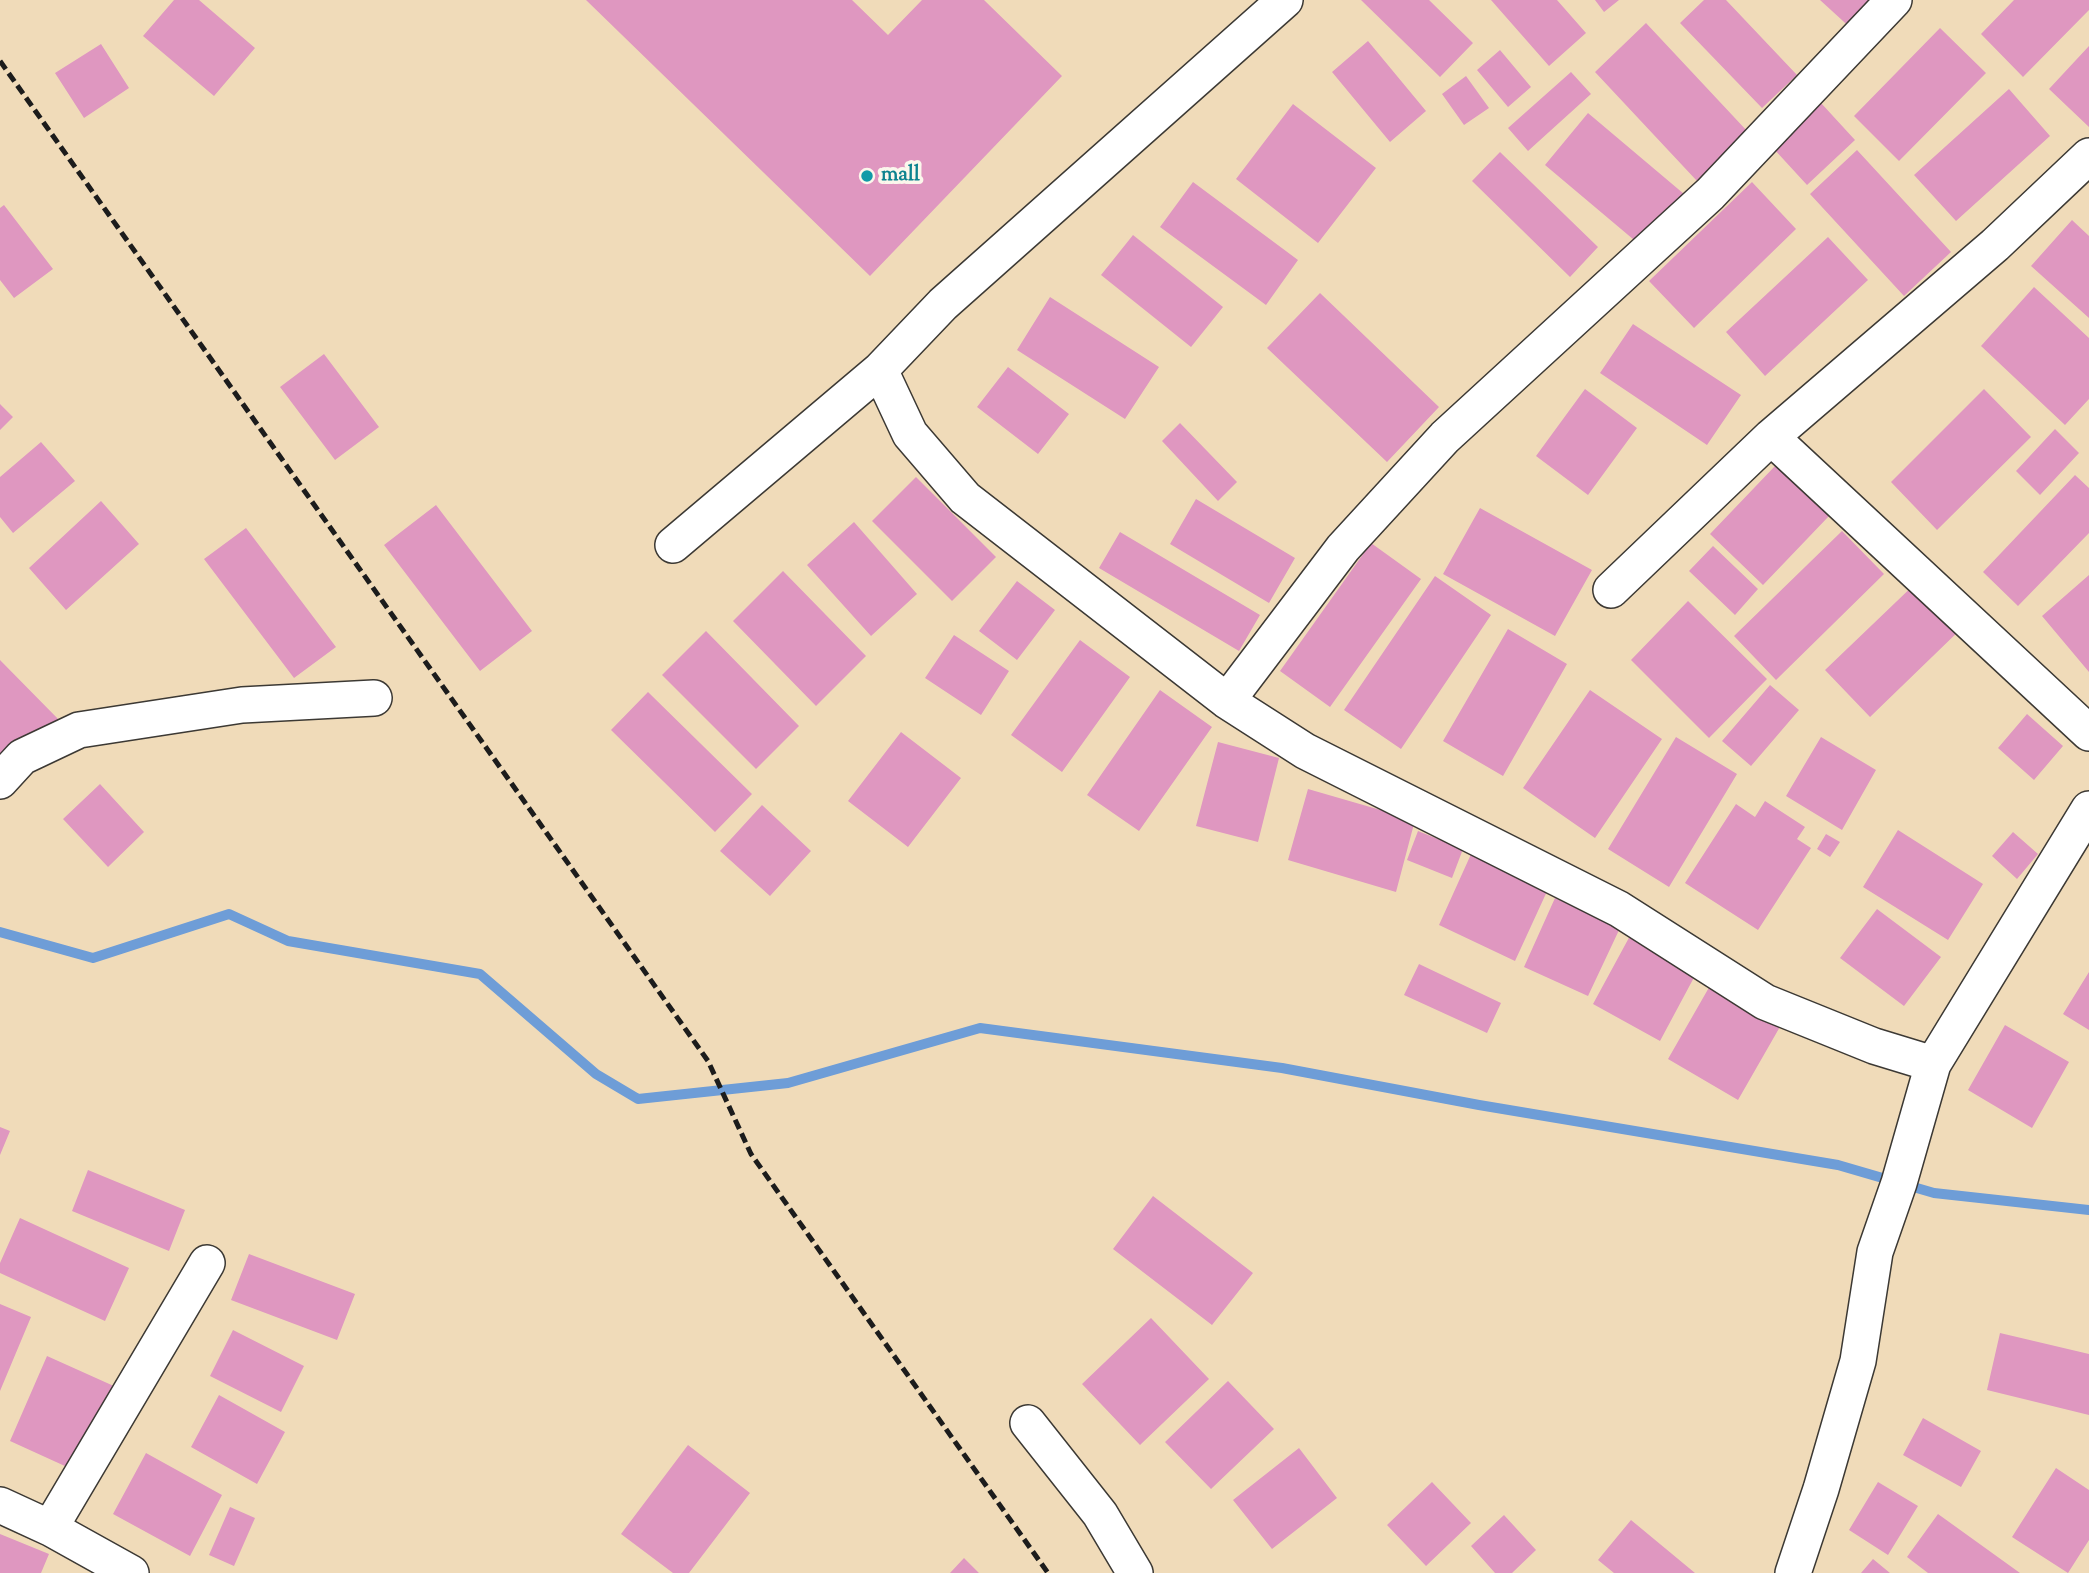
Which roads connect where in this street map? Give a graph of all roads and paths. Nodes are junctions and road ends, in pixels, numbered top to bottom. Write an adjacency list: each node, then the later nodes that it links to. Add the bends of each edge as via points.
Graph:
1 (1285, 0): 4 (street, via 943,304)
2 (1894, 0): 9 (street, via 1710,194 1445,437 1343,548)
3 (2089, 156): 5 (street, via 1995,245)
4 (880, 370): 6 (street); 9 (street, via 910,434 965,498)
5 (1771, 437): 7 (street); 10 (street)
6 (673, 544)
7 (1611, 590)
8 (374, 698): 11 (street, via 242,705 79,730 22,757)
9 (1227, 701): 13 (street, via 1305,751 1619,909 1765,1002 1874,1046)
10 (2089, 733)
11 (0, 781)
12 (2089, 809): 13 (street)
13 (1933, 1064): 20 (street, via 1875,1252 1858,1361)
14 (207, 1264): 17 (street)
15 (1028, 1423): 19 (street, via 1100,1514)
16 (0, 1505): 17 (street)
17 (50, 1528): 18 (street)
18 (131, 1573)
19 (1135, 1573)
20 (1793, 1573)

